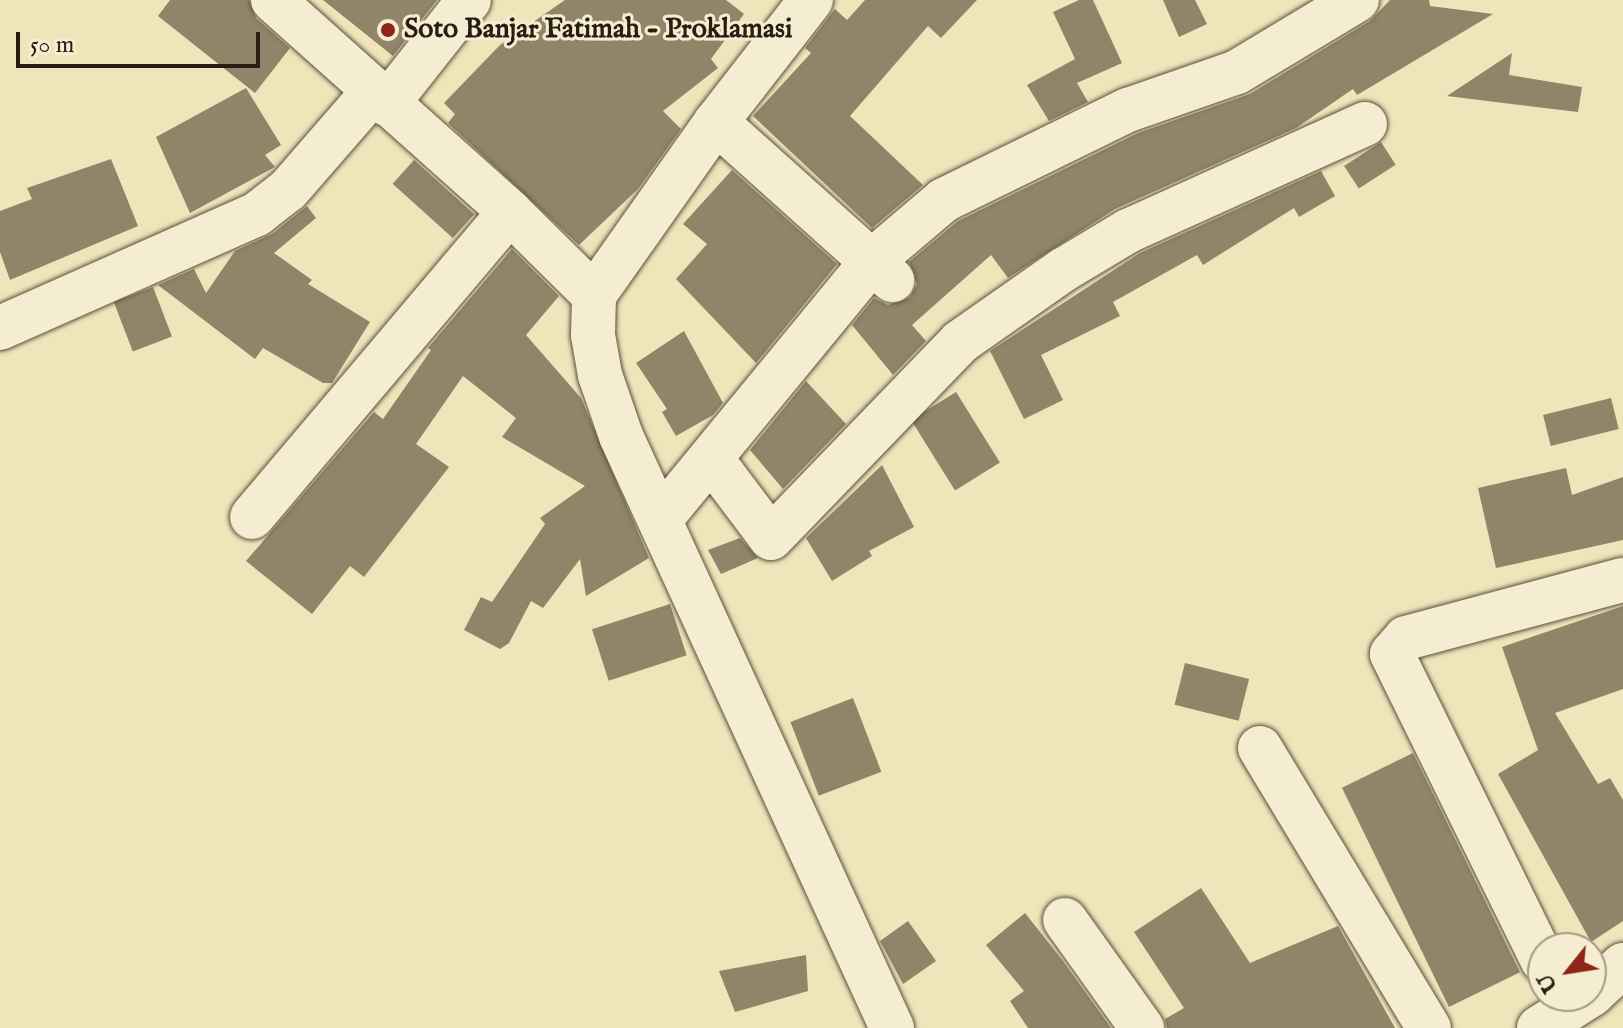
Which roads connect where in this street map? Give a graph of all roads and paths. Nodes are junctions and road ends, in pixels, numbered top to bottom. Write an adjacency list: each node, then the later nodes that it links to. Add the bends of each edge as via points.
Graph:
1 (273, 0): 5 (street)
2 (469, 0): 5 (street)
3 (811, 0): 6 (street)
4 (1357, 0): 9 (street, via 1237,72 1128,110 944,200)
5 (380, 98): 8 (street); 11 (street, via 257,214)
6 (716, 122): 9 (street); 10 (street)
7 (1365, 124): 12 (street, via 1128,231 1037,288 960,342 771,538)
8 (510, 212): 10 (street); 13 (street)
9 (882, 271): 12 (street)
10 (594, 295): 14 (street, via 600,375 621,436)
11 (0, 328)
12 (713, 461): 14 (street)
13 (252, 517)
14 (662, 517): 19 (street)
15 (1623, 580): 18 (street, via 1406,638 1392,654)
16 (1260, 748): 21 (street)
17 (1065, 920): 20 (street)
18 (1529, 932)
19 (892, 1028)
20 (1142, 1028)
21 (1429, 1028)

